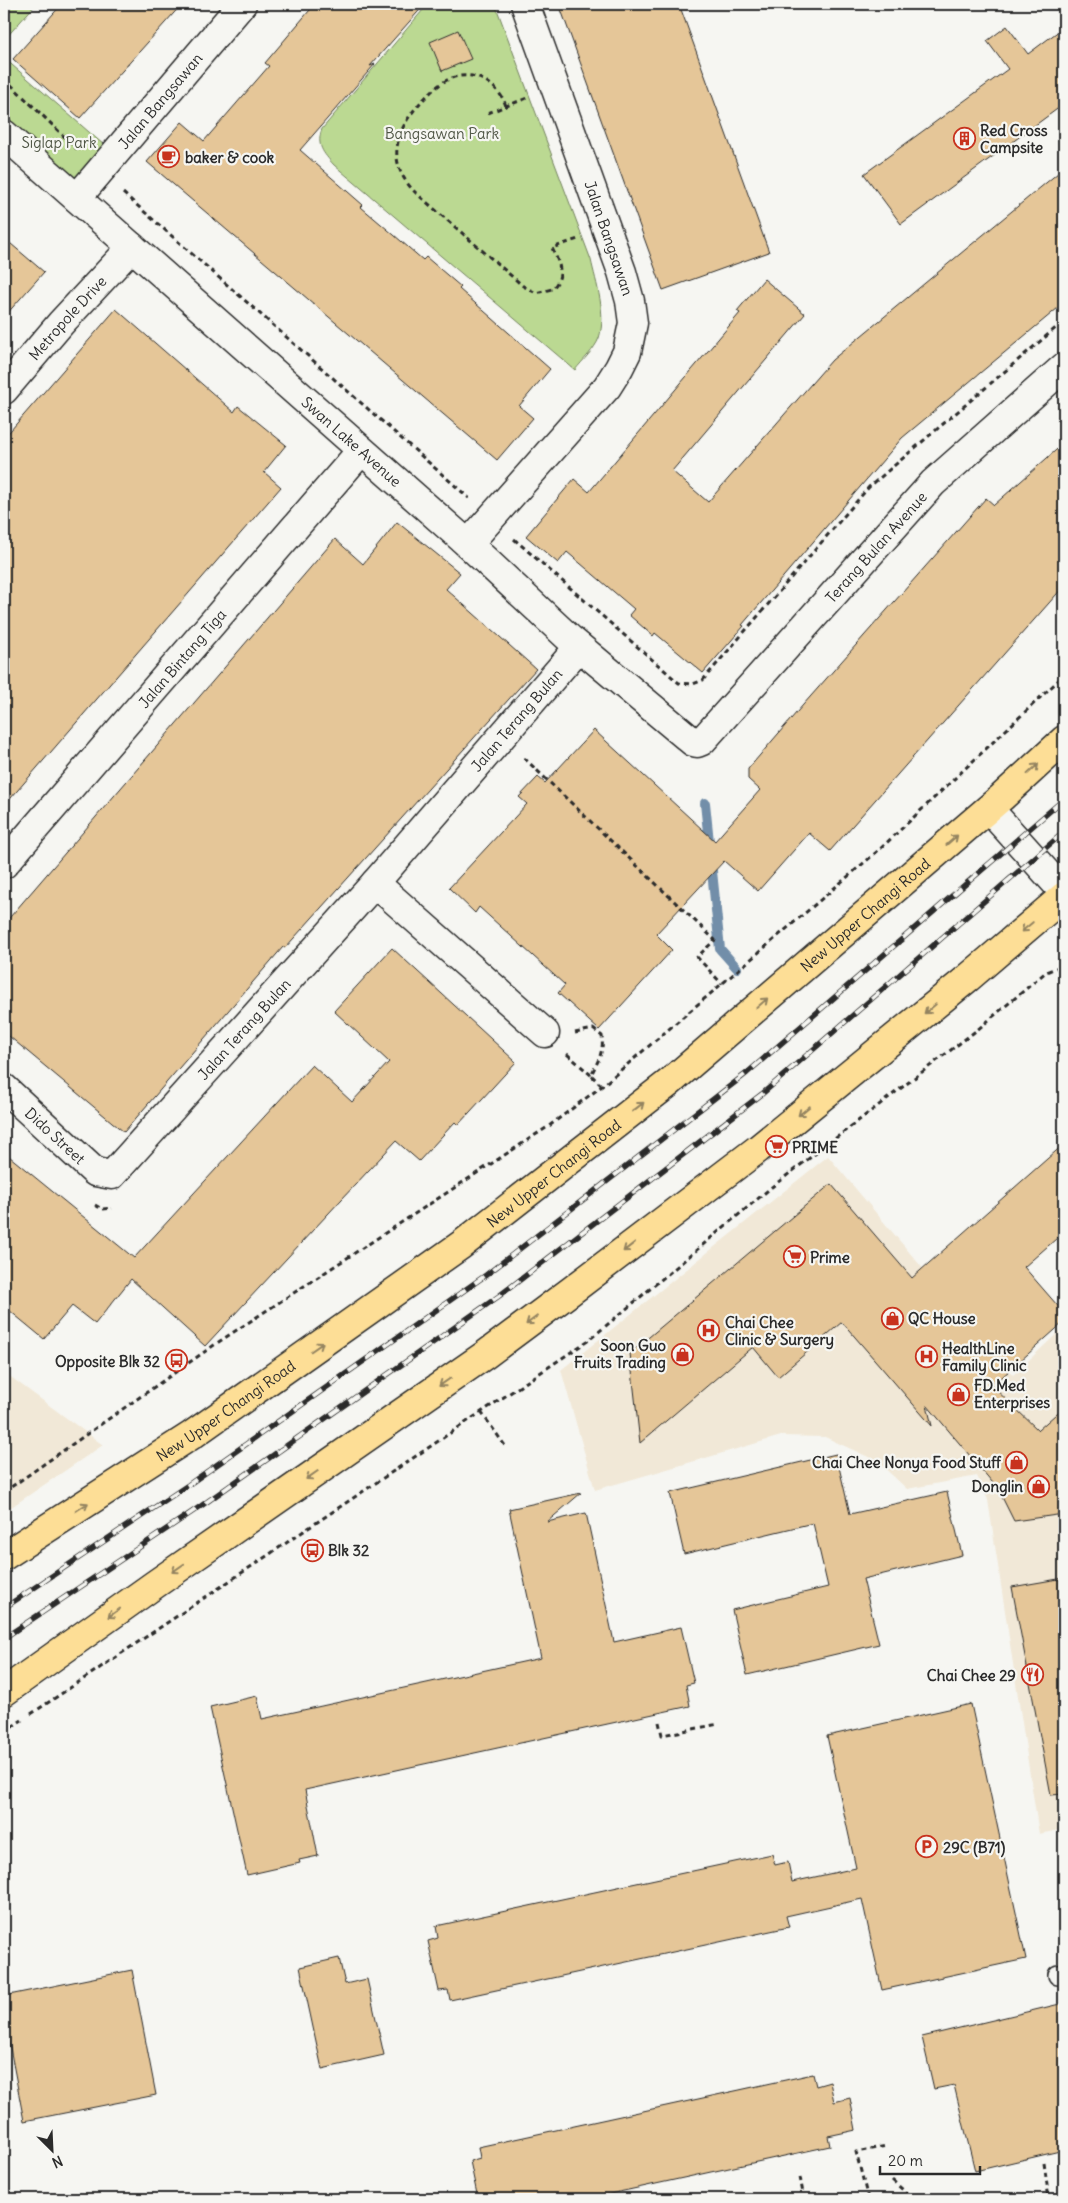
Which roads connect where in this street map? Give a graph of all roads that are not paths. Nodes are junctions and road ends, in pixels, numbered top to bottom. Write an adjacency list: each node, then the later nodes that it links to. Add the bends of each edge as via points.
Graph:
1 (242, 4): 4 (street, Jalan Bangsawan)
2 (525, 4): 9 (street, Jalan Bangsawan, via 606,228 630,301 633,323 628,352 607,387)
3 (4, 134): 4 (street, Swan Lake Avenue)
4 (77, 198): 5 (street, Swan Lake Avenue)
5 (132, 247): 7 (street, Metropole Drive); 8 (street, Swan Lake Avenue)
6 (1064, 367): 12 (street, Terang Bulan Avenue, via 933,483)
7 (4, 390)
8 (361, 451): 9 (street, Swan Lake Avenue); 14 (street, Jalan Bintang Tiga)
9 (468, 544): 10 (street, Swan Lake Avenue)
10 (579, 647): 12 (street, Swan Lake Avenue, via 693,742); 16 (street, Jalan Terang Bulan)
11 (1064, 740): 13 (main road, New Upper Changi Road, one-way to 11)
12 (702, 741)
13 (996, 803): 15 (street); 17 (street); 21 (main road, New Upper Changi Road, one-way to 13, via 192,1436 461,1244 670,1082)
14 (4, 864)
15 (1064, 866)
16 (375, 883): 18 (street); 20 (street, Jalan Terang Bulan)
17 (1064, 894): 22 (main road, one-way to 22, via 960,984 758,1149 571,1291 485,1355)
18 (545, 1033)
19 (4, 1088): 20 (street, Dido Street, via 95,1172)
20 (112, 1175)
21 (4, 1556)
22 (4, 1692)

